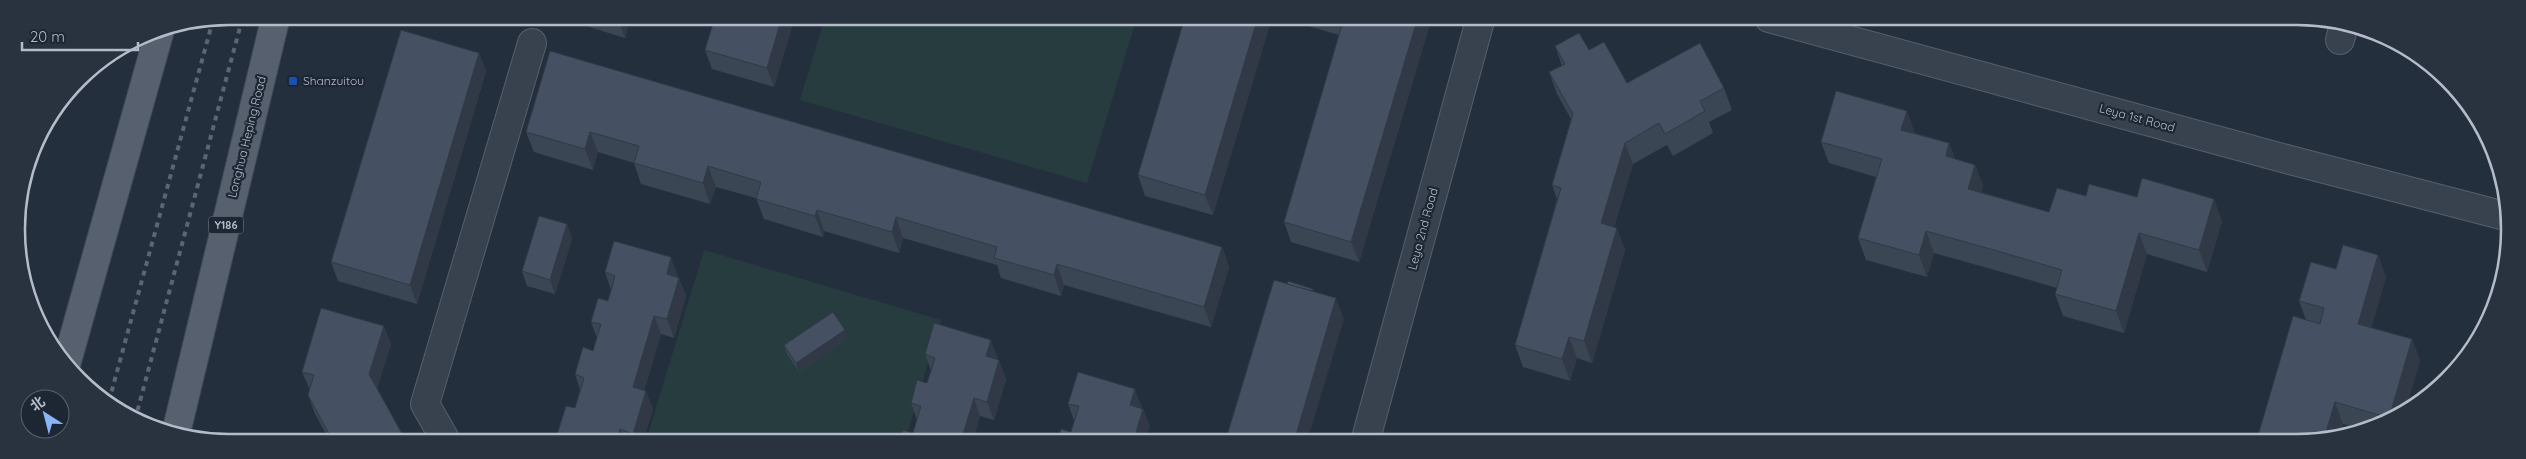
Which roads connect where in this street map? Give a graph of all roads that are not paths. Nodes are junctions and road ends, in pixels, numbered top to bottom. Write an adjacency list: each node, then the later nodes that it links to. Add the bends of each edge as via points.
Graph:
1 (274, 25): 8 (main road, Longhua Heping Road / Y186)
2 (1479, 25): 10 (street, Leya 2nd Road)
3 (1795, 25): 6 (street, Leya 1st Road)
4 (158, 38): 7 (main road)
5 (532, 43): 9 (street, via 425,404)
6 (2501, 215)
7 (69, 356)
8 (177, 427)
9 (442, 434)
10 (1367, 434)

